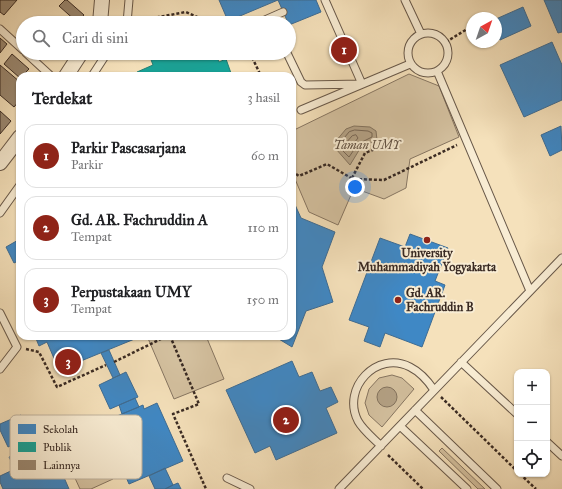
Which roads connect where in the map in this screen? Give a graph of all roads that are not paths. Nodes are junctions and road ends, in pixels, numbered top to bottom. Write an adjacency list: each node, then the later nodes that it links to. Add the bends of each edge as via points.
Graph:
1 (102, 0): 6 (street)
2 (129, 0): 7 (lane)
3 (325, 0): 21 (lane)
4 (406, 0): 10 (lane)
5 (283, 12): 8 (lane)
6 (101, 16)
7 (128, 16)
8 (278, 16)
9 (0, 28): 11 (lane)
10 (421, 34): 16 (lane, via 411,41 407,52); 17 (lane, via 435,34 446,42 449,56 443,68)
11 (16, 43)
12 (34, 60): 18 (lane)
13 (76, 60): 19 (street)
14 (102, 60): 20 (lane)
15 (290, 60): 21 (lane, via 305,85)
16 (410, 64): 17 (lane, via 422,73); 21 (lane)
17 (437, 71): 28 (lane)
18 (47, 72)
19 (69, 72)
20 (95, 72)
21 (362, 84): 22 (lane)
22 (301, 110)
23 (16, 142): 24 (street)
24 (0, 163)
25 (16, 191): 26 (lane)
26 (0, 213)
27 (562, 258): 28 (lane)
28 (530, 291): 30 (lane)
29 (0, 313): 31 (lane, via 17,347)
30 (461, 362): 32 (lane); 34 (lane)
31 (0, 369)
32 (434, 390): 33 (lane); 37 (lane, via 419,373 399,364 388,363 378,366 364,376 355,389 354,410 361,425)
33 (415, 410): 35 (lane); 43 (lane)
34 (514, 411)
35 (400, 426): 37 (lane); 42 (lane)
36 (550, 445): 38 (lane)
37 (380, 446): 41 (lane)
38 (562, 456)
39 (227, 478): 40 (lane)
40 (250, 489)
41 (339, 489)
42 (467, 489)
43 (497, 489)

